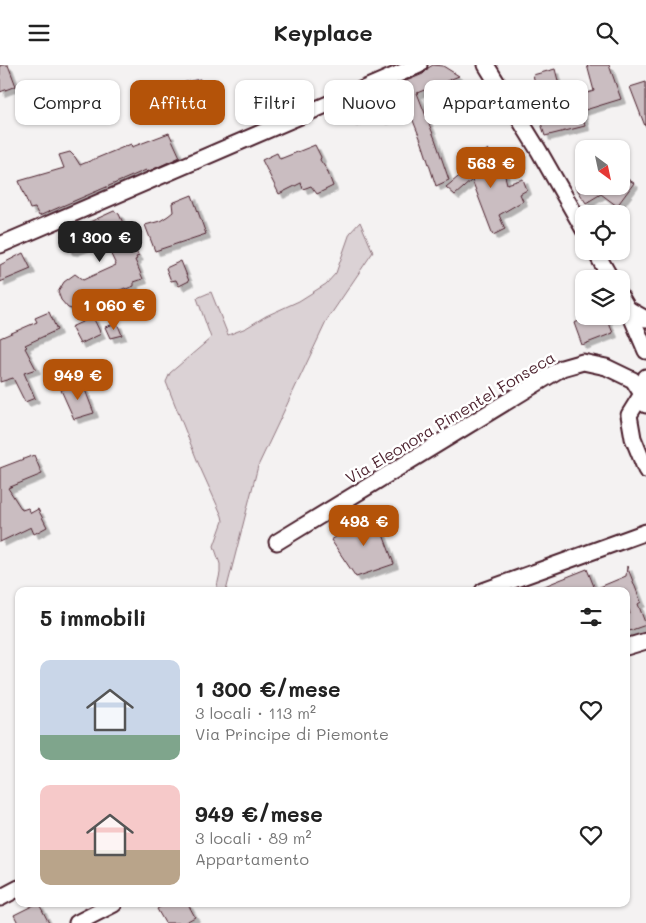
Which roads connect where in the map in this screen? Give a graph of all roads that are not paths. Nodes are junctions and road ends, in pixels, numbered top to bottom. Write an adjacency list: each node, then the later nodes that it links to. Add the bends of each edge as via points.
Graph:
1 (418, 65): 4 (street)
2 (486, 65): 3 (street)
3 (575, 214)
4 (0, 245)
5 (630, 307): 7 (street)
6 (630, 314): 8 (street)
7 (646, 319)
8 (646, 351)
9 (646, 377): 10 (street)
10 (644, 399): 11 (street, via 629,415 633,438); 13 (street, Via Eleonora Pimentel Fonseca, via 633,380 606,367 582,362 562,368)
11 (646, 469)
12 (646, 532): 14 (street)
13 (277, 542)
14 (494, 587)
15 (646, 641): 16 (street)
16 (630, 646)
17 (15, 890): 18 (street)
18 (0, 898)
19 (108, 907): 20 (street)
20 (78, 923)

